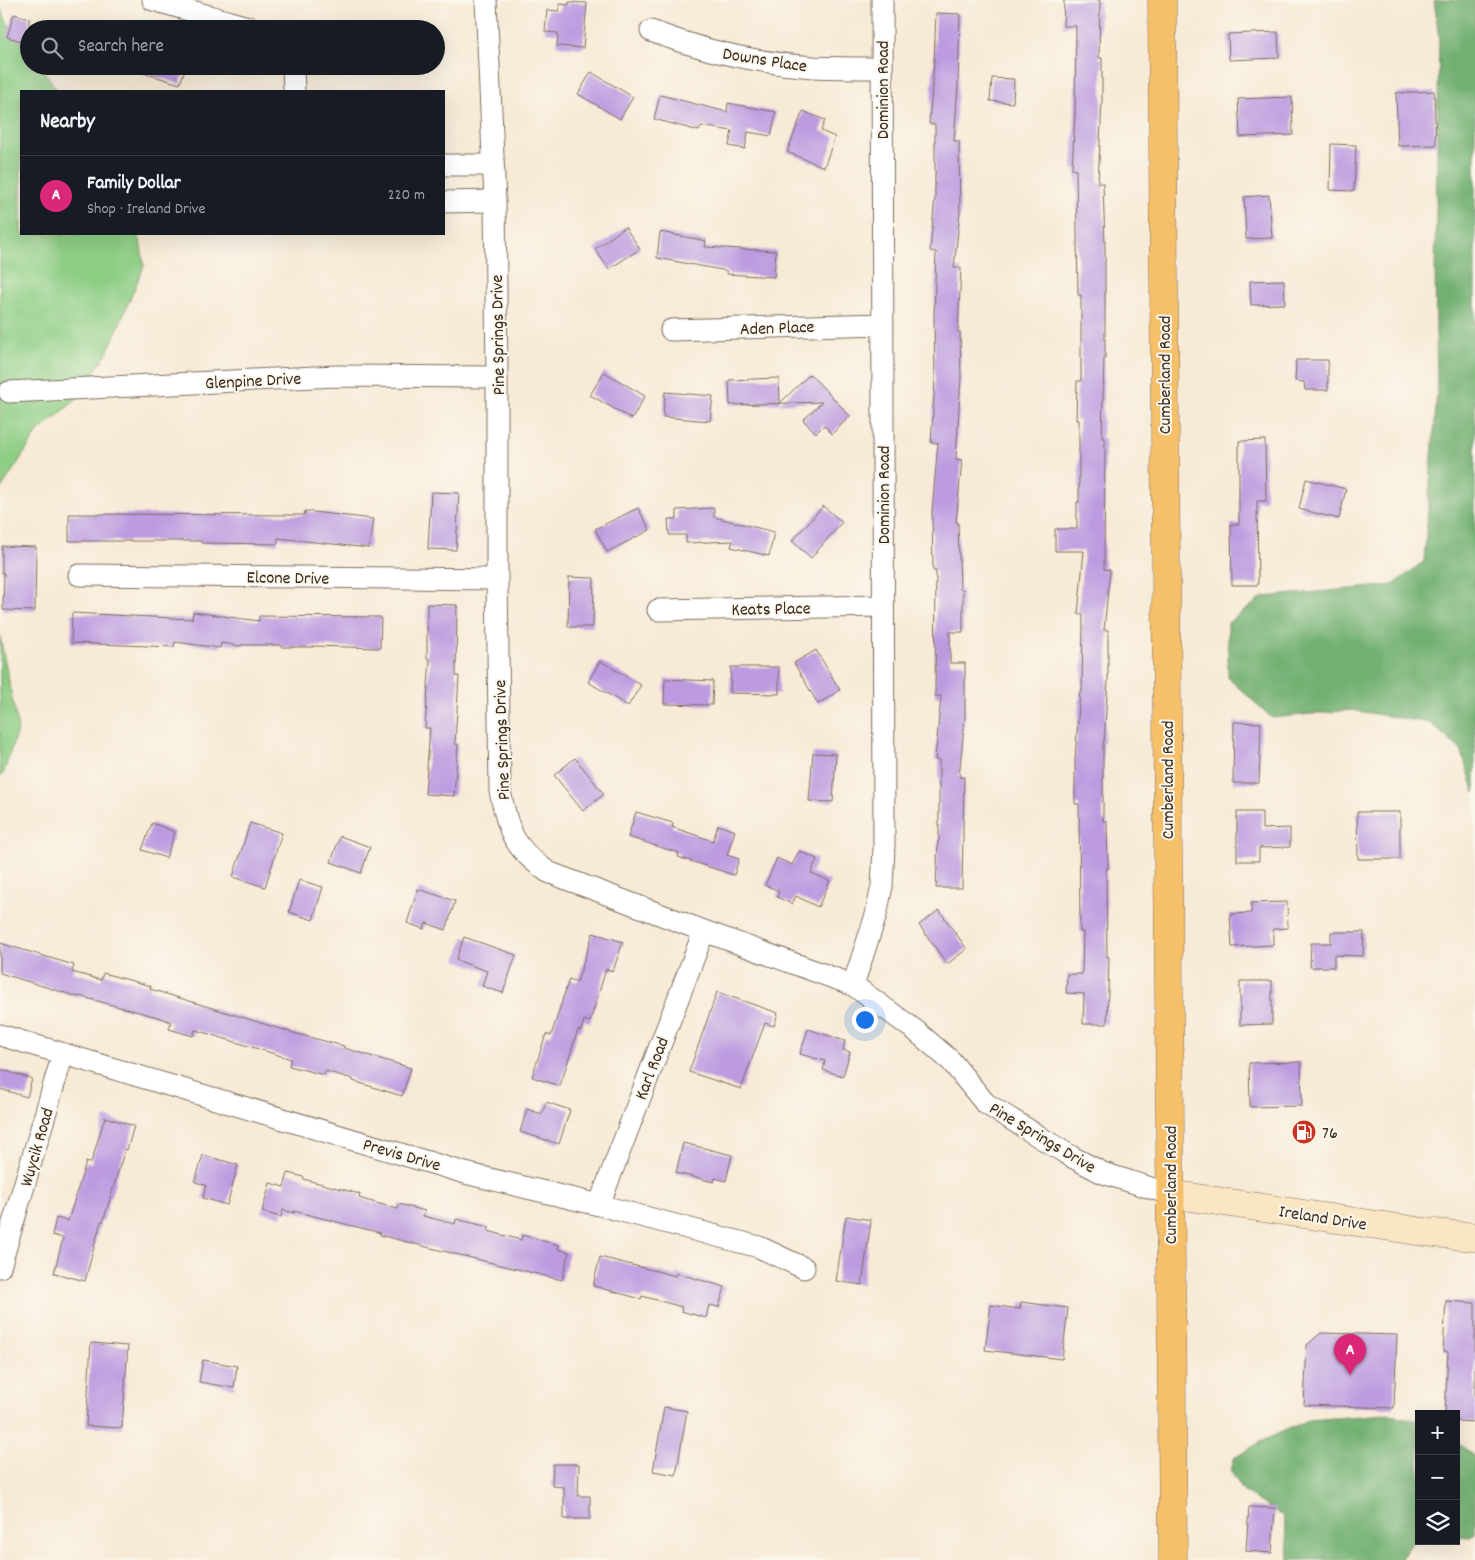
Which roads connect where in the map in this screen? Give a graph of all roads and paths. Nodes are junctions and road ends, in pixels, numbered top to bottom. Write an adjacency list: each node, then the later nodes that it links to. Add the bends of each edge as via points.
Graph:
1 (153, 0): 5 (street)
2 (486, 0): 10 (street, Pine Springs Drive)
3 (882, 0): 7 (street, Dominion Road)
4 (1162, 0): 26 (main road, Cumberland Road)
5 (223, 20)
6 (652, 32): 7 (street, Downs Place, via 724,54 766,62 813,67)
7 (882, 68): 14 (street, Dominion Road)
8 (293, 75): 9 (street)
9 (294, 90)
10 (493, 165): 11 (street); 12 (street, Pine Springs Drive)
11 (445, 166)
12 (495, 201): 13 (street); 16 (street, Pine Springs Drive)
13 (445, 202)
14 (882, 324): 15 (street, Aden Place); 20 (street, Dominion Road)
15 (671, 330)
16 (497, 377): 17 (street, Glenpine Drive, via 336,376); 19 (street, Pine Springs Drive)
17 (9, 392)
18 (78, 575): 19 (street, Elcone Drive)
19 (497, 579): 22 (street, Pine Springs Drive, via 500,791 507,824 517,844 530,860 548,872)
20 (883, 606): 21 (street, Keats Place); 23 (street, Dominion Road, via 882,886)
21 (658, 610)
22 (704, 931): 23 (street, Pine Springs Drive); 27 (street, Karl Road)
23 (853, 985): 26 (street, Pine Springs Drive, via 951,1061 985,1103 1103,1173)
24 (0, 1035): 25 (street, Previs Drive)
25 (63, 1054): 27 (street, Previs Drive, via 465,1173); 29 (street, Wuycik Road)
26 (1170, 1194): 28 (main road, Ireland Drive); 31 (main road, Cumberland Road)
27 (599, 1205): 30 (street, Previs Drive, via 759,1247)
28 (1475, 1237)
29 (0, 1267)
30 (804, 1268)
31 (1173, 1560)

